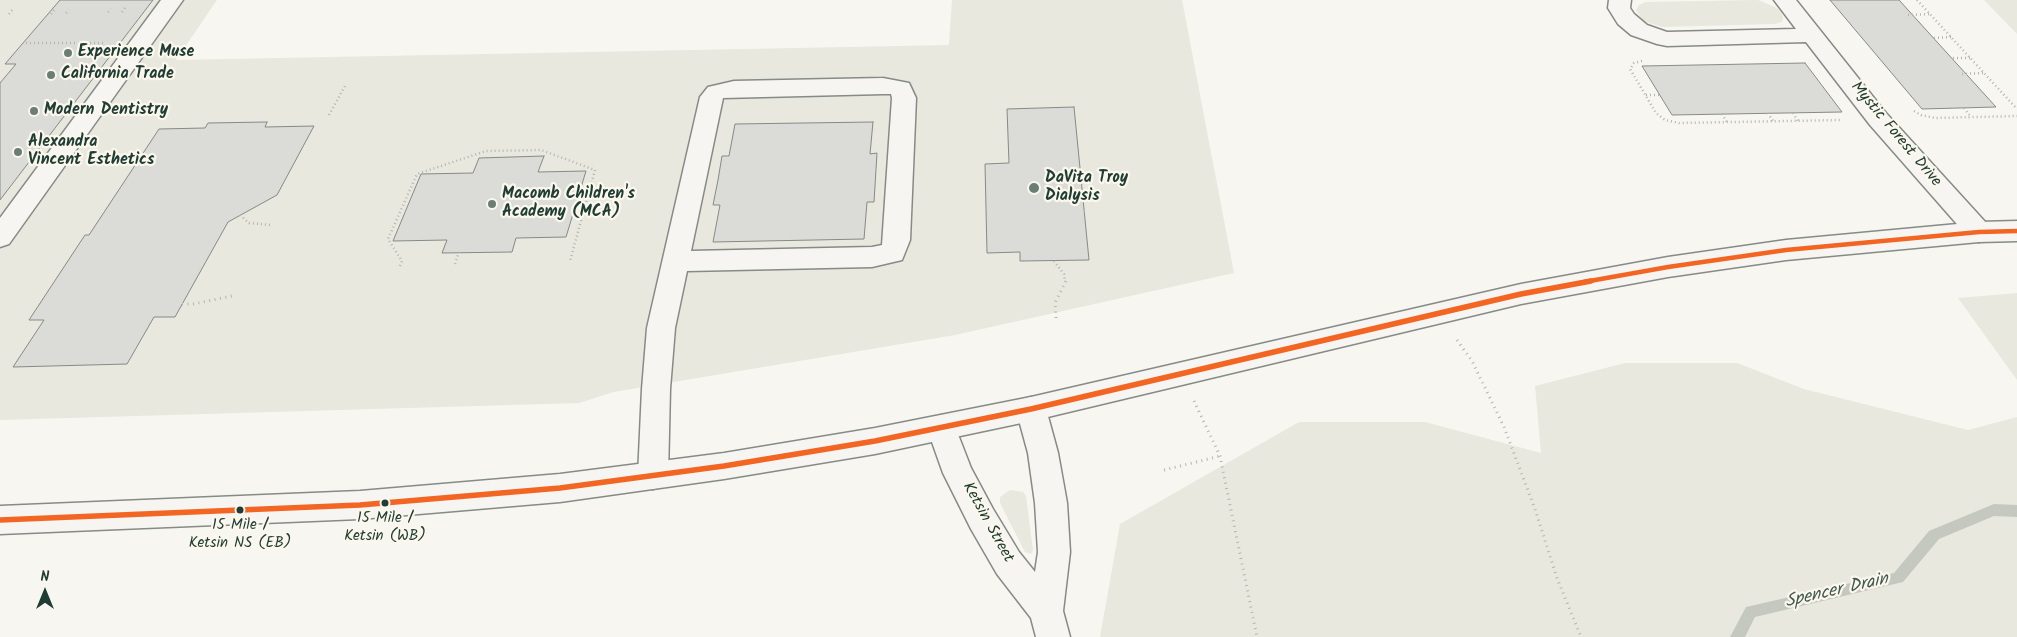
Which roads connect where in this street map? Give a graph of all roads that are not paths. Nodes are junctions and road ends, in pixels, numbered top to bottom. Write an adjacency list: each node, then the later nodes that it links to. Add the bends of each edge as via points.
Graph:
1 (172, 0): 7 (main road)
2 (1620, 0): 4 (main road, via 1619,8 1639,30 1667,39)
3 (1785, 0): 4 (main road, Mystic Forest Drive)
4 (1814, 35): 6 (main road, Mystic Forest Drive, via 1878,119)
5 (2017, 231): 6 (main road)
6 (1979, 232): 9 (main road, via 1786,250 1521,294)
7 (0, 237)
8 (676, 262): 8 (main road, via 709,102 716,92 734,89 901,88 904,98 898,240 893,253 872,257); 11 (main road, via 661,328)
9 (1031, 409): 10 (main road); 13 (main road, Ketsin Street, via 1051,502 1054,552)
10 (942, 428): 11 (main road); 13 (main road, Ketsin Street, via 958,473 982,518)
11 (653, 476): 12 (main road, via 560,488 360,505)
12 (0, 520)
13 (1050, 624)

